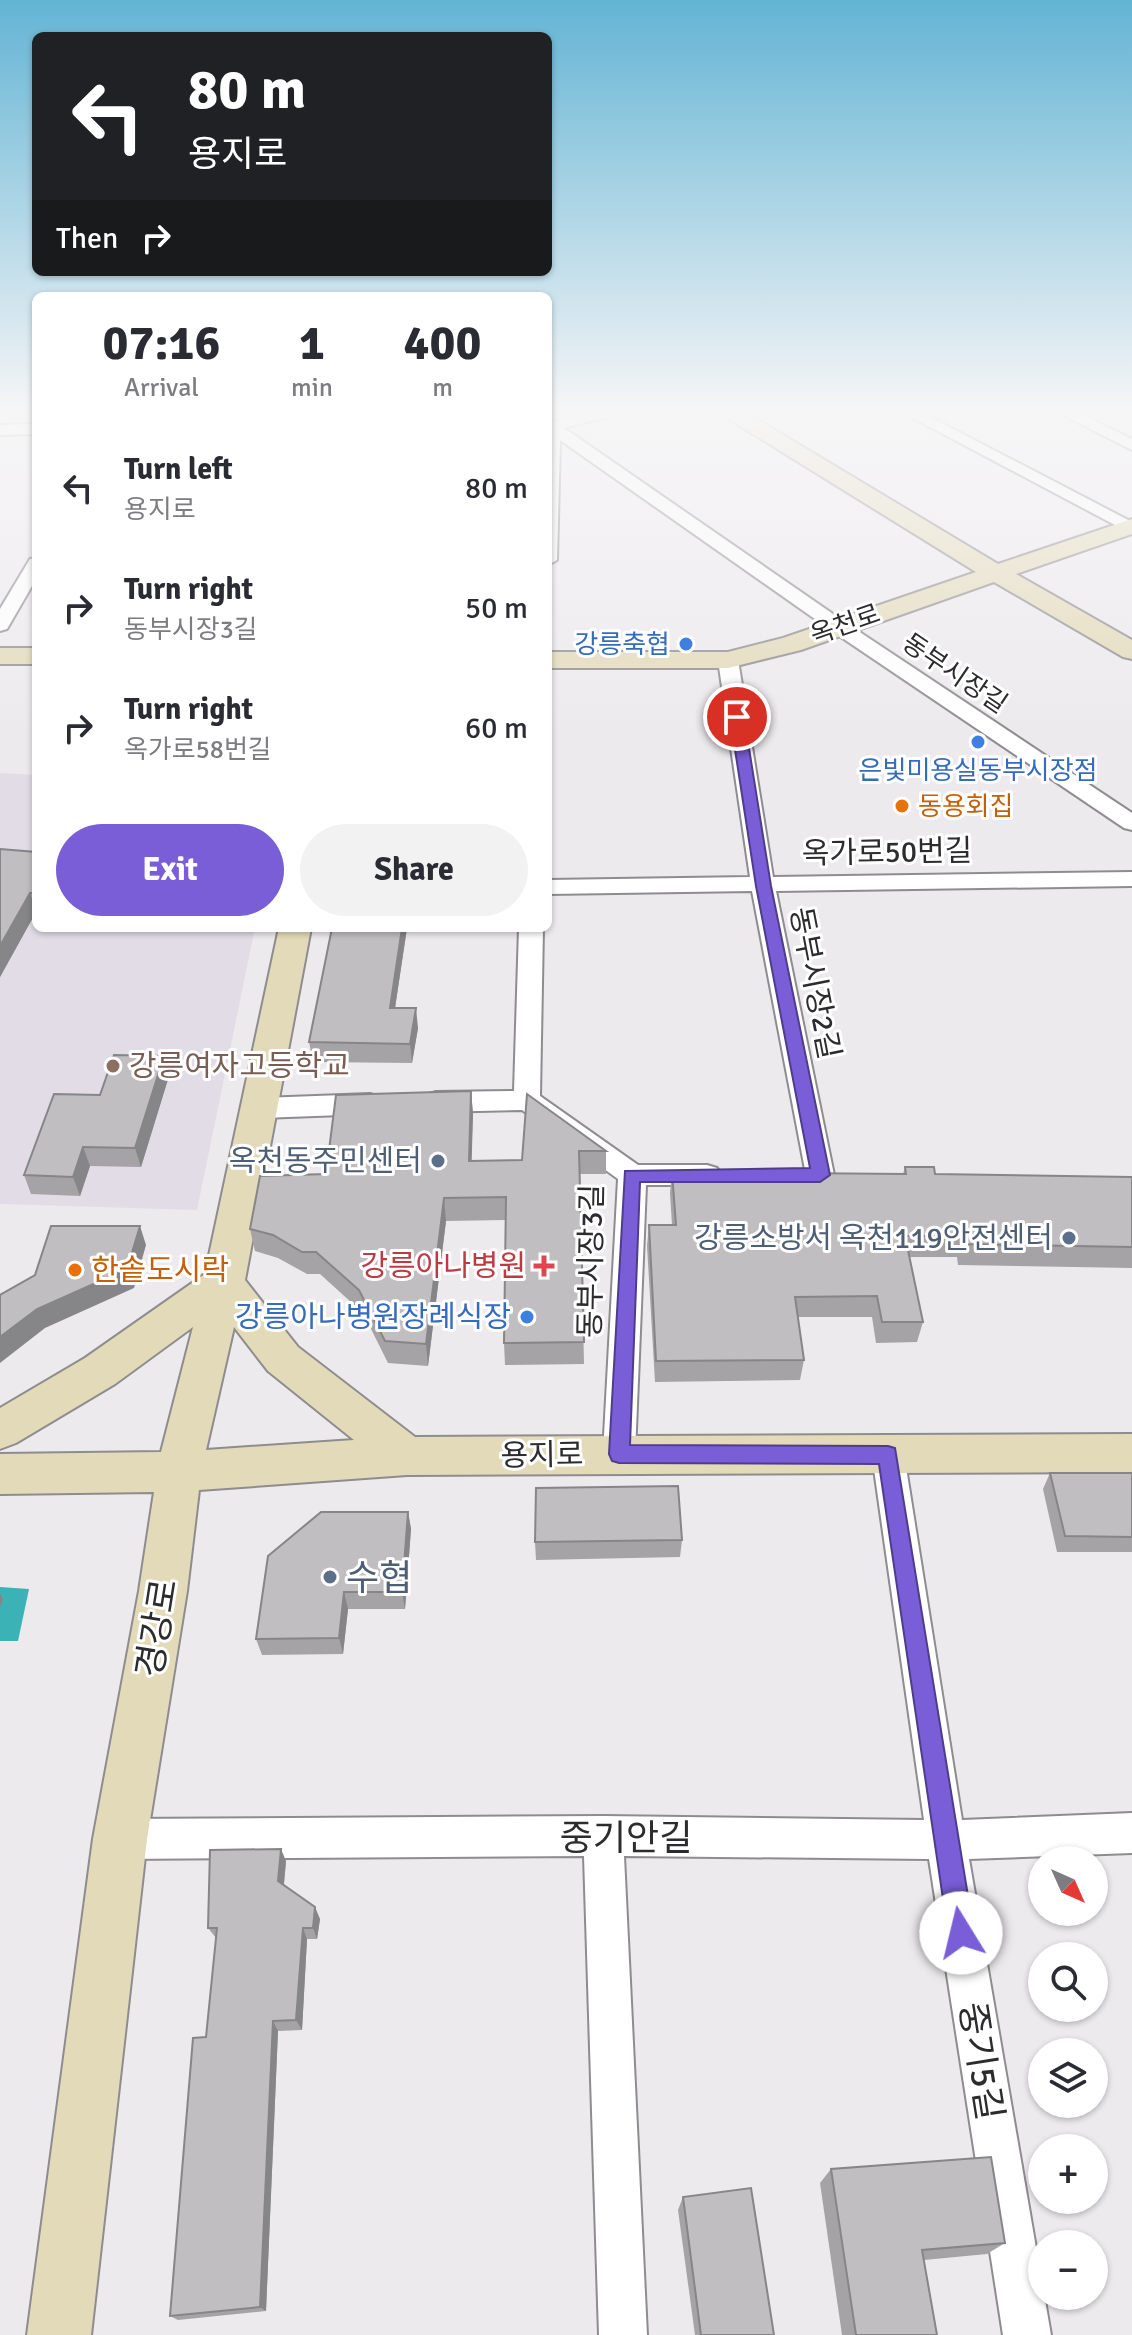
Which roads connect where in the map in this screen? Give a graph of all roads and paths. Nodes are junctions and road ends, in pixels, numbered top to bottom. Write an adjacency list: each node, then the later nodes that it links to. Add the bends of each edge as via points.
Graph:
1 (681, 518): 8 (street, 동부시장길)
2 (905, 518): 4 (street)
3 (1131, 527): 4 (street, 옥천로)
4 (994, 572): 8 (street, 옥천로); 9 (street)
5 (0, 590): 6 (street)
6 (28, 590): 7 (street)
7 (0, 625)
8 (839, 627): 13 (street, 옥천로); 14 (street, 동부시장길)
9 (1132, 651)
10 (0, 656): 11 (street)
11 (32, 656)
12 (552, 660): 13 (street, 옥천로)
13 (728, 660): 16 (street, 동부시장2길)
14 (1132, 823)
15 (1132, 879): 16 (street, 옥가로50번길)
16 (763, 886): 17 (street, 옥가로50번길); 25 (street, 동부시장2길)
17 (552, 887)
18 (294, 932): 21 (street, 경강로)
19 (531, 932): 20 (street)
20 (527, 1100): 21 (street); 22 (street, 동부시장3길)
21 (261, 1108): 27 (street, 경강로)
22 (632, 1175): 23 (street); 30 (street, 동부시장3길)
23 (742, 1175)
24 (789, 1175): 25 (street)
25 (820, 1175): 26 (street)
26 (851, 1175)
27 (224, 1283): 28 (street, via 100,1371); 32 (street, via 283,1359); 33 (street, 경강로)
28 (0, 1430)
29 (1132, 1453): 31 (street, 용지로)
30 (619, 1454): 31 (street, 용지로); 32 (street, 용지로)
31 (888, 1455): 38 (street, 중기5길)
32 (407, 1456): 33 (street, 용지로)
33 (179, 1472): 34 (street, 용지로); 37 (street, 경강로)
34 (0, 1474)
35 (1132, 1833): 38 (street, 중기안길)
36 (603, 1836): 37 (street, 중기안길); 38 (street, 중기안길); 40 (street)
37 (120, 1839): 39 (street, 경강로)
38 (946, 1840): 41 (street, 중기5길)
39 (59, 2335)
40 (623, 2335)
41 (1027, 2335)

